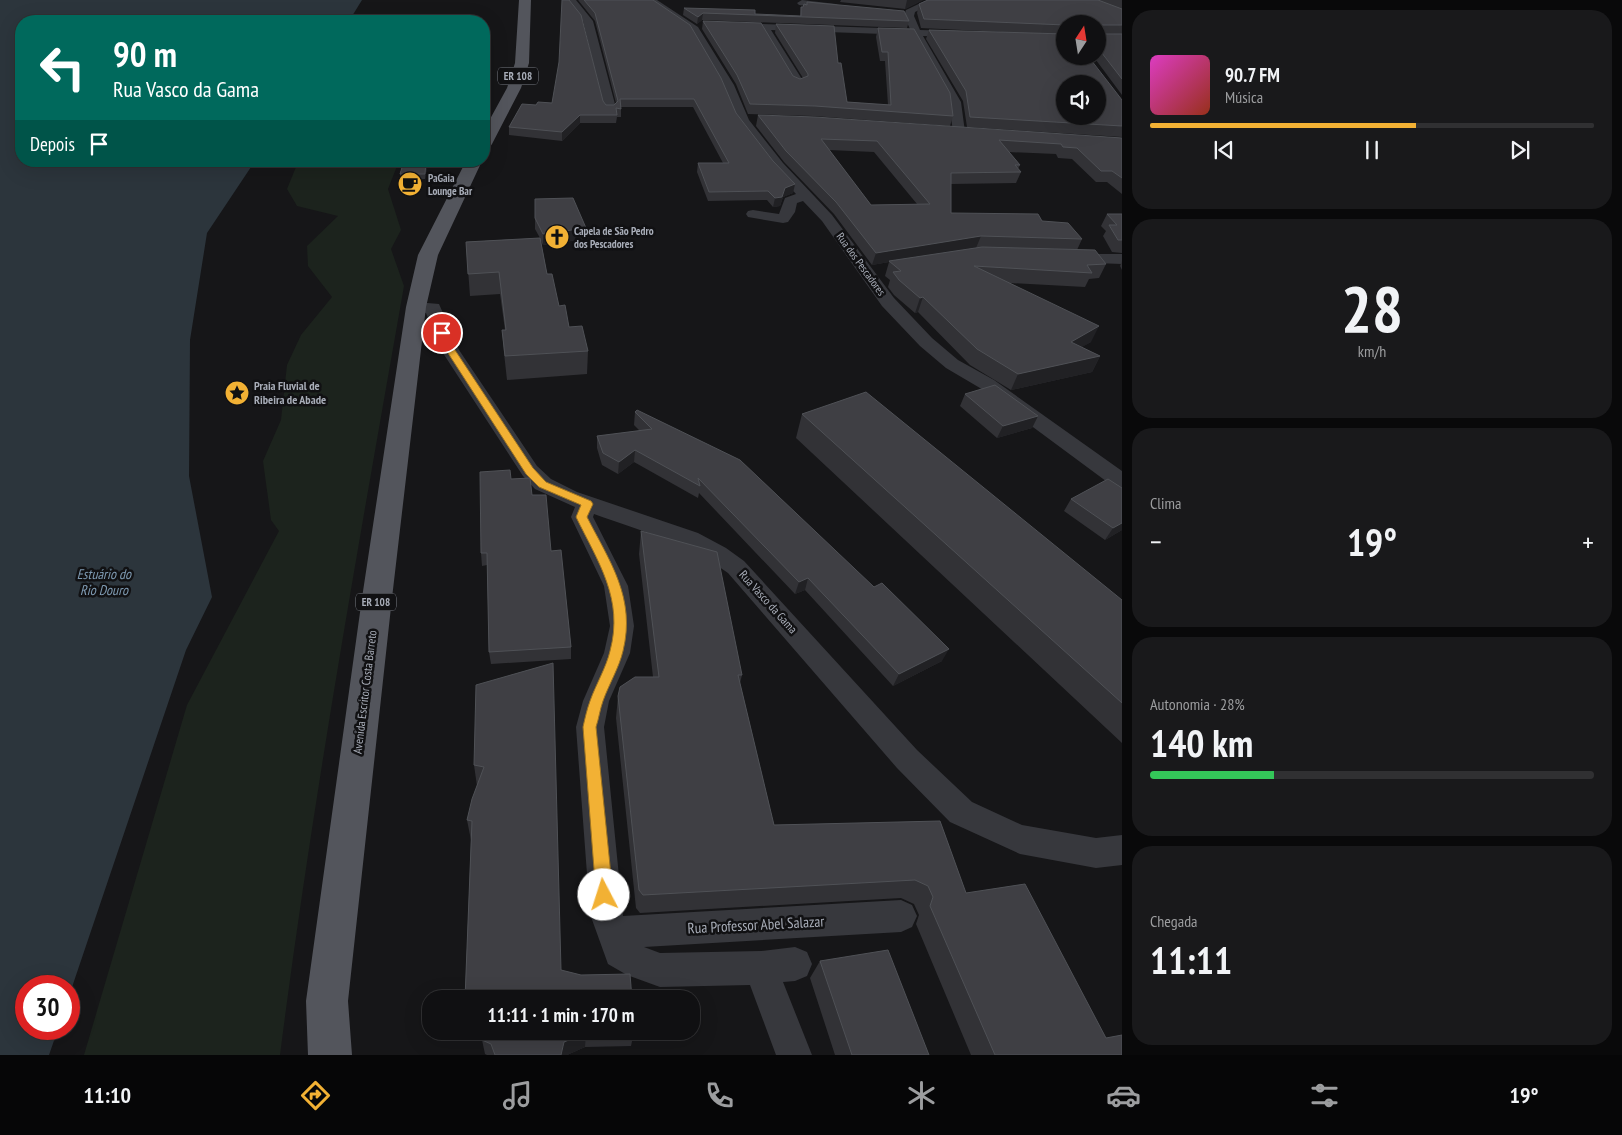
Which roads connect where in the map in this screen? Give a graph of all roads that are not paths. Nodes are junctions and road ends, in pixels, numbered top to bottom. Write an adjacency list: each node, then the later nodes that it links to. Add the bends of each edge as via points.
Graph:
1 (525, 0): 16 (main road, ER 108, via 522,63 514,88)
2 (571, 0): 12 (street, via 588,21)
3 (651, 0): 13 (street, Rua dos Pescadores, via 695,29 728,86)
4 (936, 0): 9 (street, via 905,14)
5 (802, 3): 6 (street)
6 (851, 8)
7 (720, 26): 8 (street)
8 (764, 27): 9 (street); 11 (street)
9 (916, 33): 10 (street); 15 (street, via 955,102 963,132)
10 (968, 34)
11 (799, 84)
12 (610, 108)
13 (742, 120): 14 (street); 18 (street, Rua dos Pescadores)
14 (758, 120)
15 (942, 131)
16 (490, 133)
17 (471, 167): 22 (main road, Avenida Escritor Costa Barreto / ER 108, via 428,256)
18 (805, 195): 19 (street, via 790,201 783,219); 23 (street, Rua dos Pescadores, via 874,271 901,315 926,342 952,364 988,384)
19 (753, 214)
20 (1059, 258): 21 (street)
21 (1122, 260)
22 (416, 306): 24 (street, Rua Vasco da Gama, via 432,308 450,350 530,471 543,484); 30 (main road, Avenida Escritor Costa Barreto / ER 108, via 327,1001)
23 (1122, 482)
24 (587, 504): 25 (street, Rua Vasco da Gama, via 690,539 736,567 907,758 962,812 1020,838 1096,853); 27 (street, via 582,517 616,586 622,626 590,727 606,914)
25 (1122, 850)
26 (901, 916): 27 (street, Rua Professor Abel Salazar)
27 (612, 933): 29 (street, via 620,952 660,970)
28 (795, 964): 29 (street)
29 (761, 968): 31 (street)
30 (330, 1055)
31 (794, 1055)

